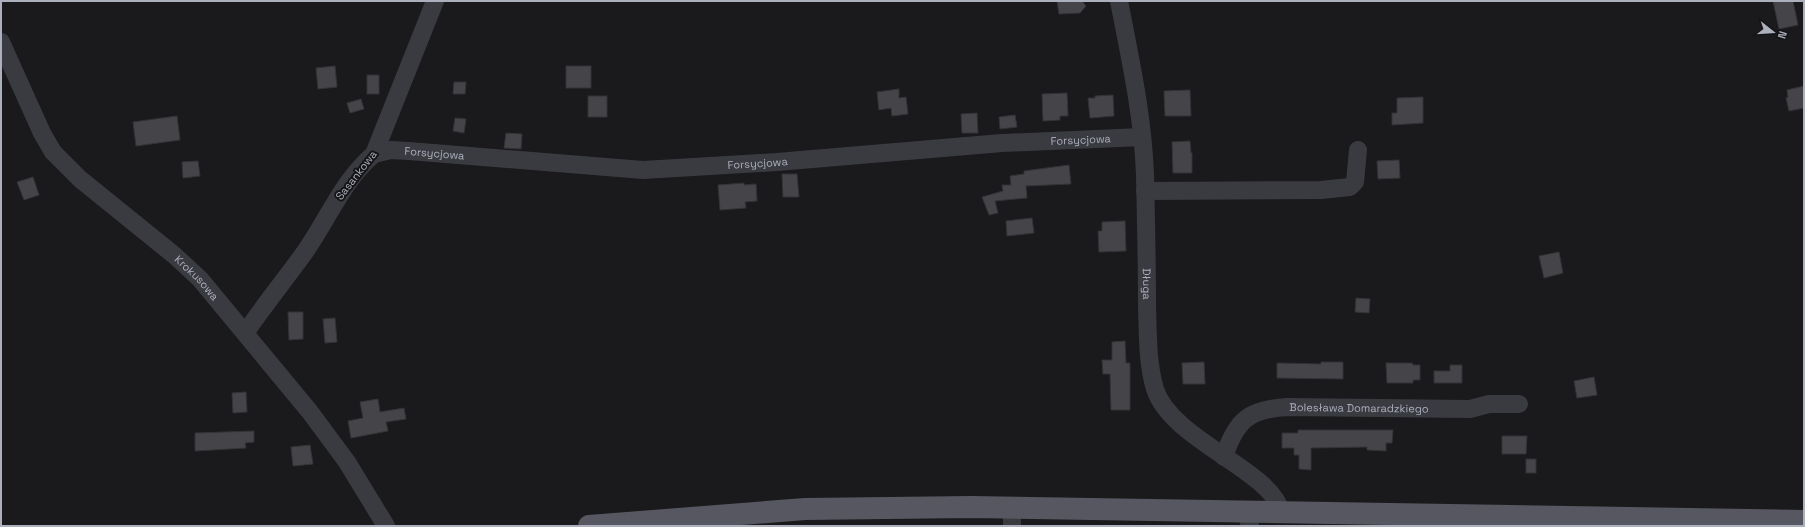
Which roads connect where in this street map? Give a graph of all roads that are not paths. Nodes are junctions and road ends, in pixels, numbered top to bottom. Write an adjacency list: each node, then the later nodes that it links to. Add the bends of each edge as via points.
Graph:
1 (435, 1): 6 (street, Sasankowa)
2 (1119, 1): 4 (street, Długa)
3 (1, 42): 8 (street, Krokusowa, via 53,152 80,179 200,278)
4 (1142, 137): 6 (street, Forsycjowa, via 1002,143 777,162 643,170 409,151 391,150); 7 (street, Długa)
5 (1358, 150): 7 (street, via 1355,182 1350,188)
6 (374, 154): 8 (street, Sasankowa, via 348,182 303,256)
7 (1145, 191): 10 (street, Długa, via 1149,348 1155,390 1171,415)
8 (245, 333): 15 (street, Krokusowa, via 347,462)
9 (1519, 404): 10 (street, Bolesława Domaradzkiego, via 1489,404 1470,409 1288,407 1262,410 1244,420 1234,432)
10 (1224, 457): 11 (street, Długa, via 1247,473 1273,497 1279,505)
11 (1280, 512): 13 (main road); 14 (main road)
12 (1012, 517): 13 (main road); 16 (main road, via 805,509)
13 (1248, 519)
14 (1804, 521)
15 (386, 526)
16 (590, 526)

